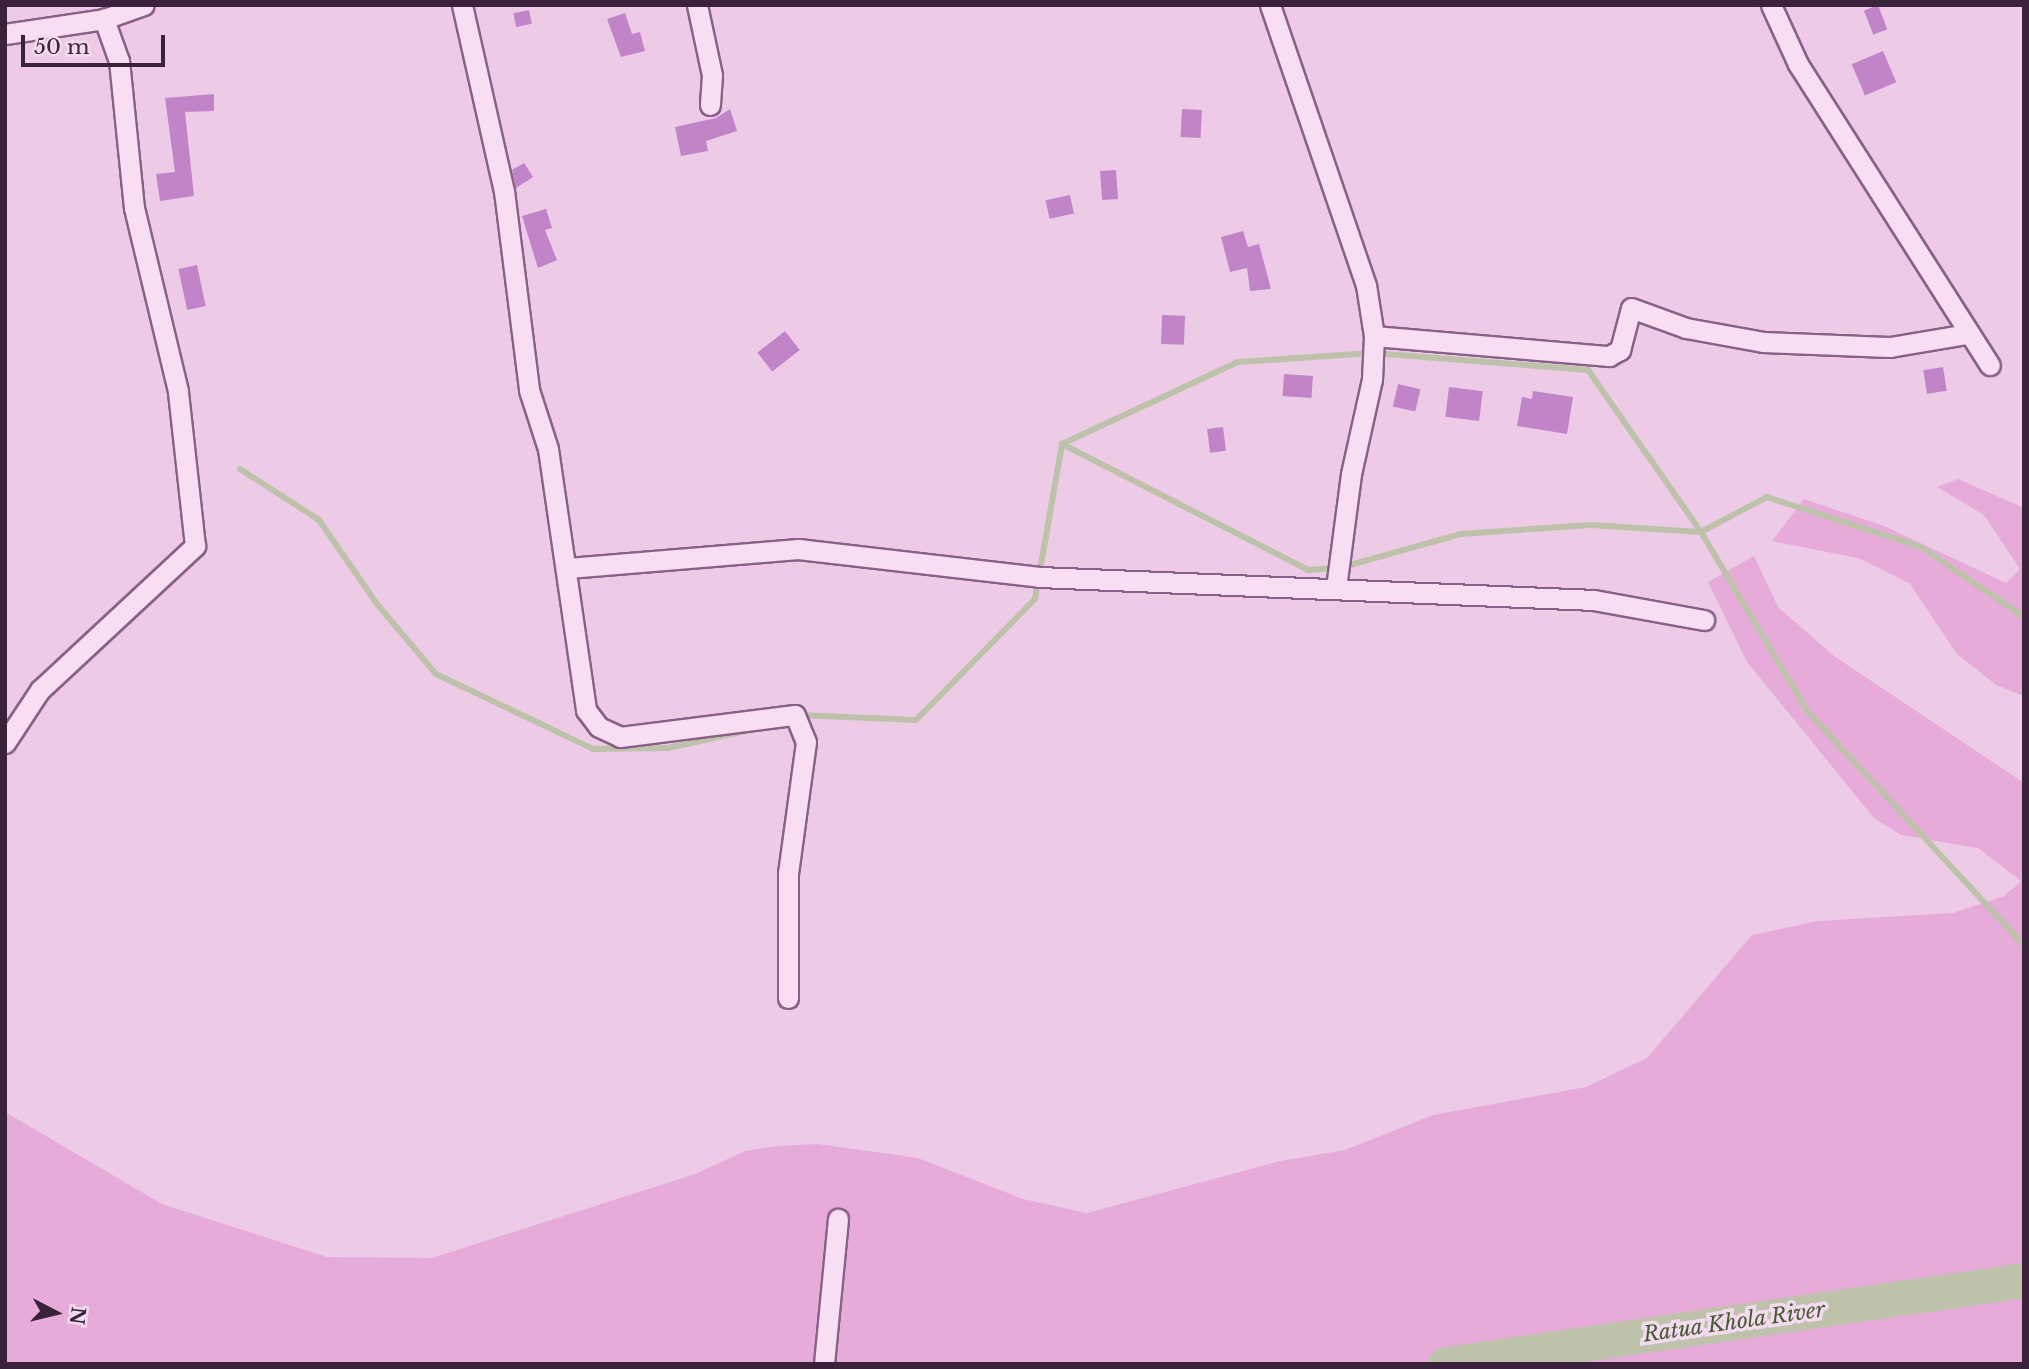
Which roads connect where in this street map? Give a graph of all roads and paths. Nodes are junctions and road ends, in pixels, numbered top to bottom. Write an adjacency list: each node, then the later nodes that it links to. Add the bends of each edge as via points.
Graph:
1 (144, 5): 7 (street)
2 (462, 5): 13 (street, via 504,191 529,390 548,449)
3 (697, 5): 9 (street, via 712,75)
4 (1270, 5): 11 (street, via 1366,285)
5 (1772, 5): 10 (street, via 1798,64)
6 (65, 13): 7 (street); 8 (street)
7 (104, 19): 16 (street, via 119,61 134,208 178,390 195,546 40,690)
8 (5, 34)
9 (710, 105)
10 (1967, 334): 11 (street, via 1890,347 1763,342 1686,328 1631,308 1620,350 1609,356); 12 (street)
11 (1374, 336): 14 (street, via 1372,379 1351,474)
12 (1990, 365)
13 (568, 568): 14 (street, via 798,548 1039,577); 17 (street, via 579,682 586,710 599,727 620,737 667,735 795,715 806,742 788,873)
14 (1336, 588): 15 (street, via 1594,600)
15 (1703, 620)
16 (5, 743)
17 (788, 998)
18 (838, 1219): 19 (street)
19 (824, 1364)

